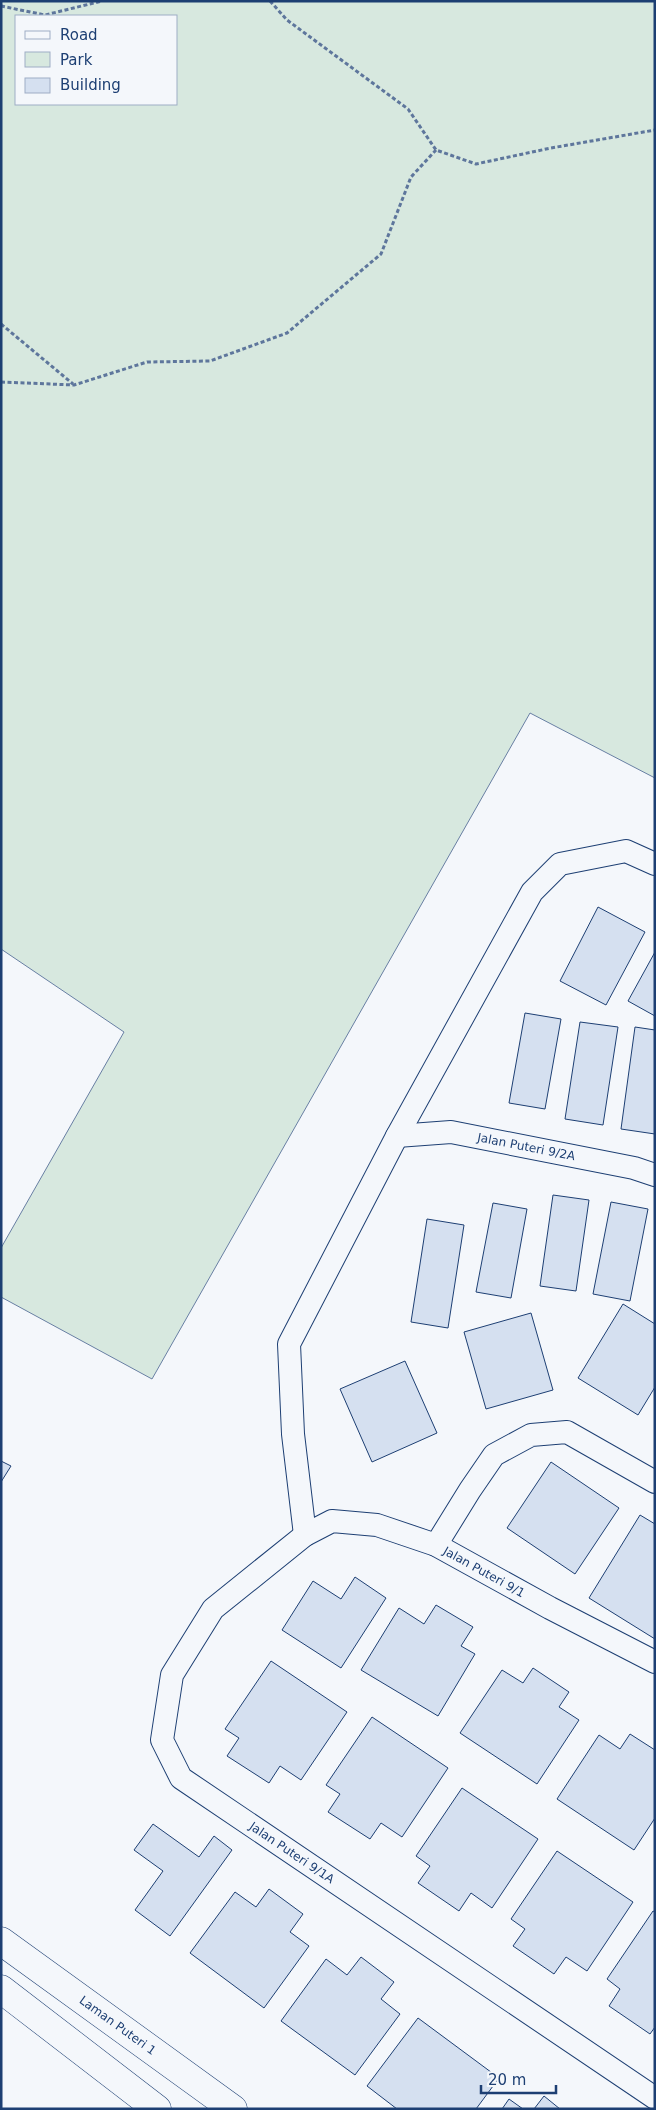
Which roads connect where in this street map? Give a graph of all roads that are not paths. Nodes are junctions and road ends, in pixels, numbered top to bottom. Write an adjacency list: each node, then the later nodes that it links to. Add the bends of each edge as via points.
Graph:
1 (655, 864): 2 (street, via 626,851 560,864 532,892)
2 (397, 1136): 3 (street, Jalan Puteri 9/2A, via 451,1132); 5 (street, via 289,1344 293,1434)
3 (655, 1174)
4 (655, 1482): 6 (street, via 567,1432 531,1434 494,1455)
5 (305, 1535): 6 (street, Jalan Puteri 9/1, via 332,1521 377,1525); 10 (street, Jalan Puteri 9/1A, via 212,1609 172,1675 162,1740 182,1778)
6 (436, 1545): 7 (street, Jalan Puteri 9/1)
7 (655, 1662)
8 (1, 1941): 12 (main road, Laman Puteri 1)
9 (1, 1989): 11 (main road)
10 (655, 2098)
11 (157, 2109)
12 (233, 2109)

